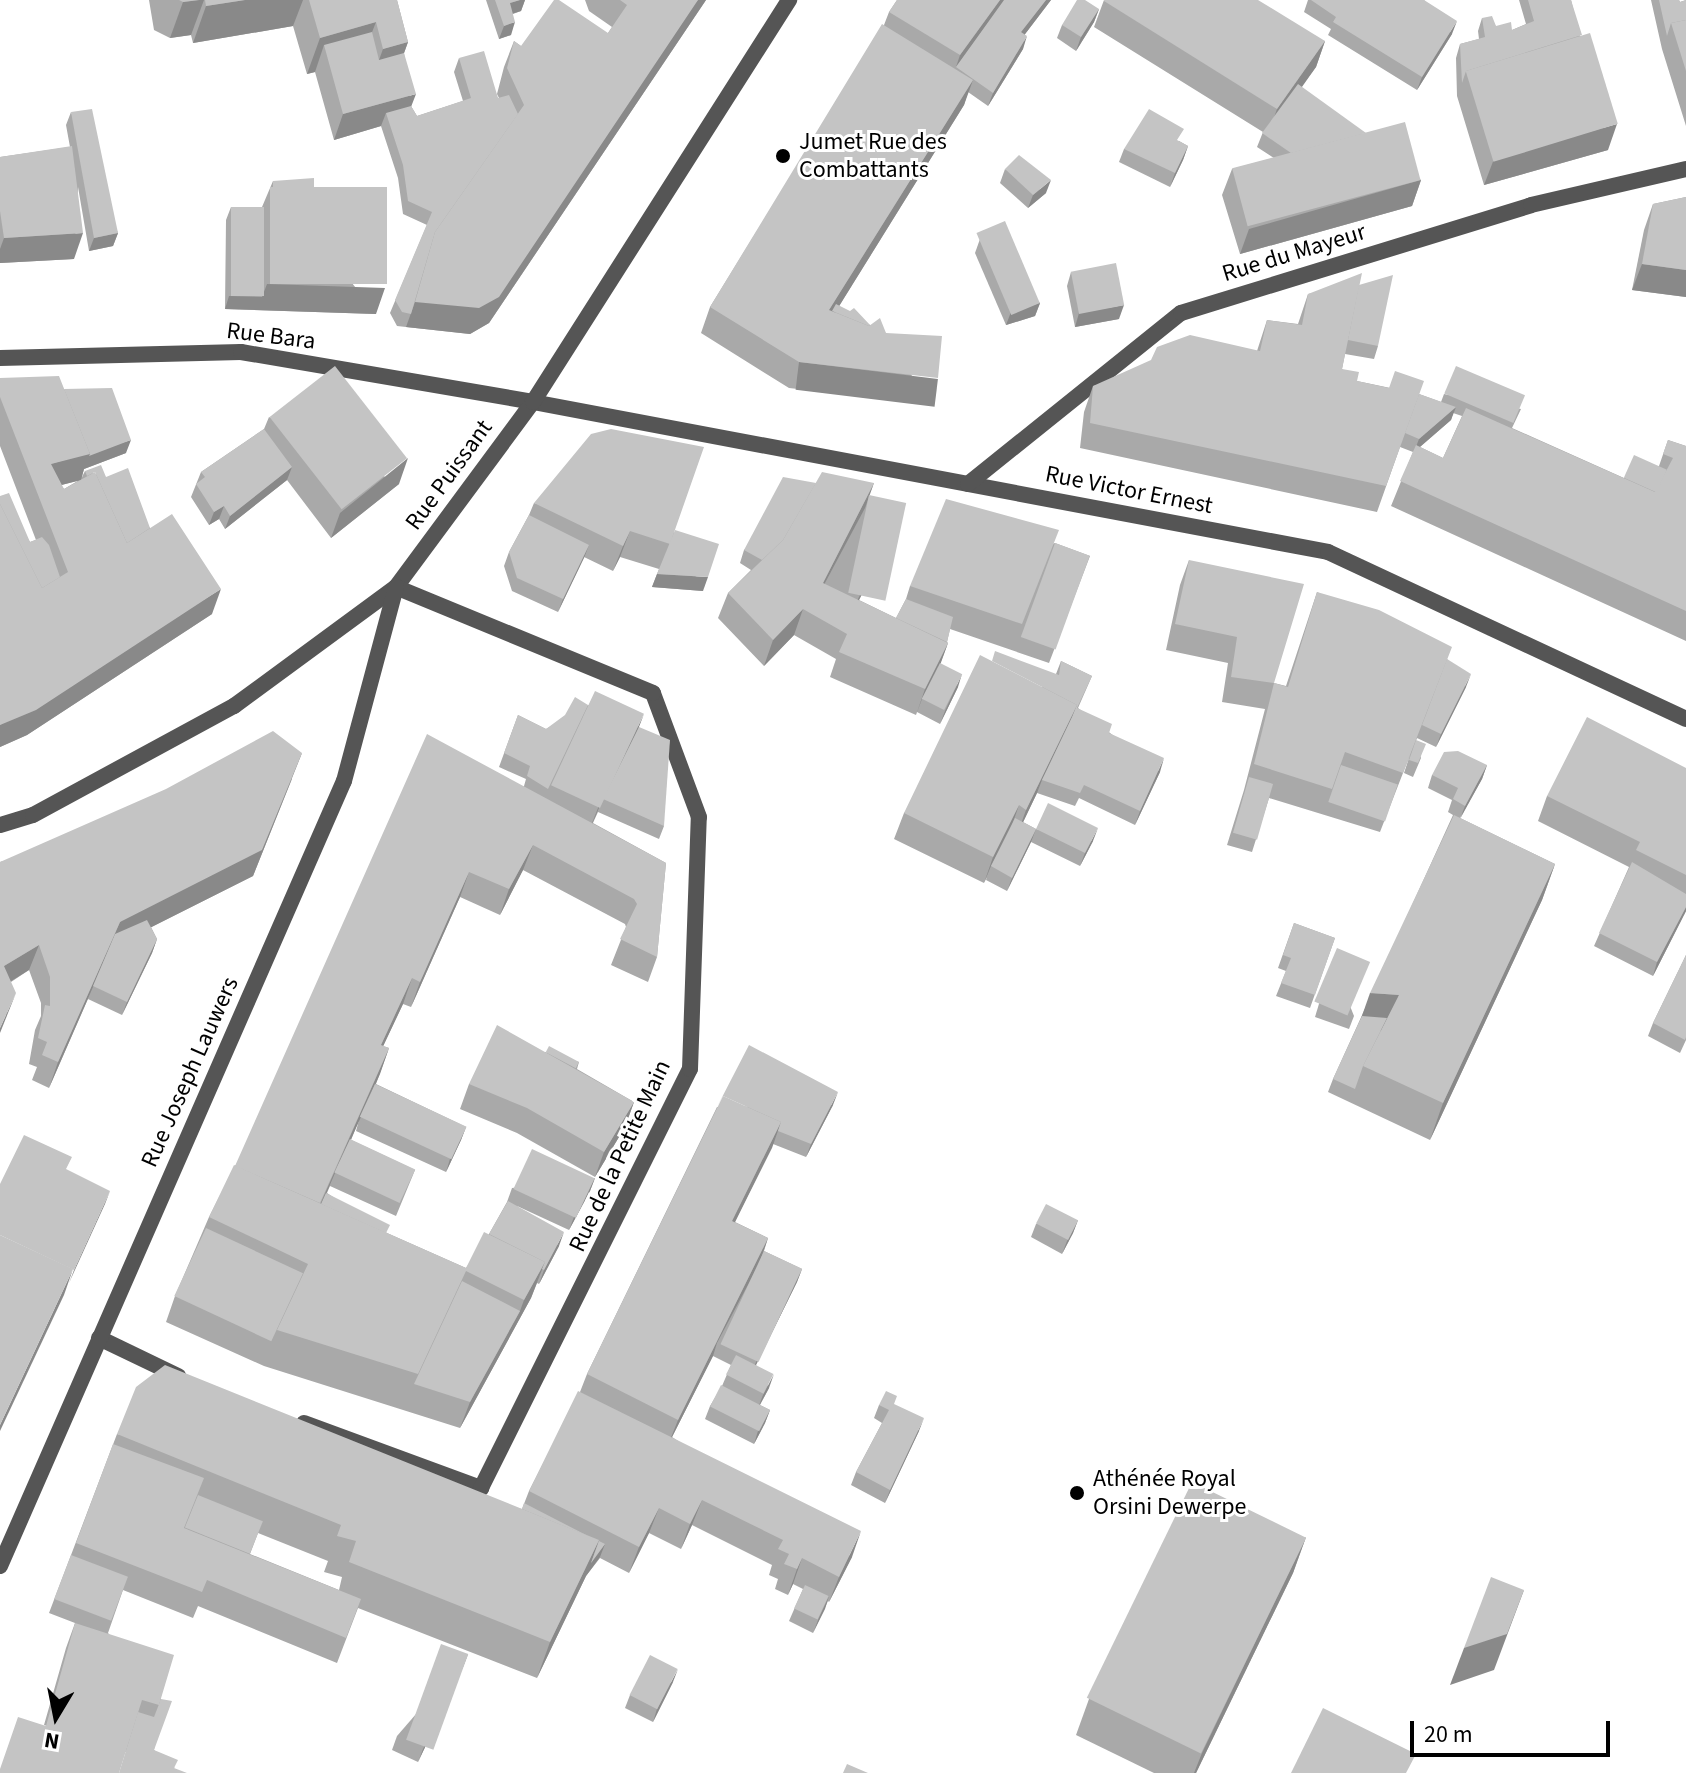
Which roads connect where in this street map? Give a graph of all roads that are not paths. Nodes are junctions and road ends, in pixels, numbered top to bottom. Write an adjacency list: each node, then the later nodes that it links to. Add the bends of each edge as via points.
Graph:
1 (789, 0): 4 (street, Rue Puissant)
2 (1686, 169): 5 (street, Rue du Mayeur, via 1531,205 1181,313)
3 (0, 358): 4 (street, Rue Bara, via 241,352)
4 (533, 402): 5 (street, Rue Victor Ernest); 6 (street, Rue Puissant)
5 (968, 484): 7 (street, Rue Victor Ernest, via 1328,552)
6 (396, 587): 8 (street, Rue Puissant, via 234,706 33,815); 9 (street, Rue Joseph Lauwers, via 344,781); 11 (street, Rue de la Petite Main, via 653,693 699,817 690,1069 481,1488)
7 (1686, 719)
8 (0, 825)
9 (99, 1338): 10 (street); 12 (street, Rue Joseph Lauwers)
10 (193, 1384)
11 (280, 1416)
12 (0, 1566)

